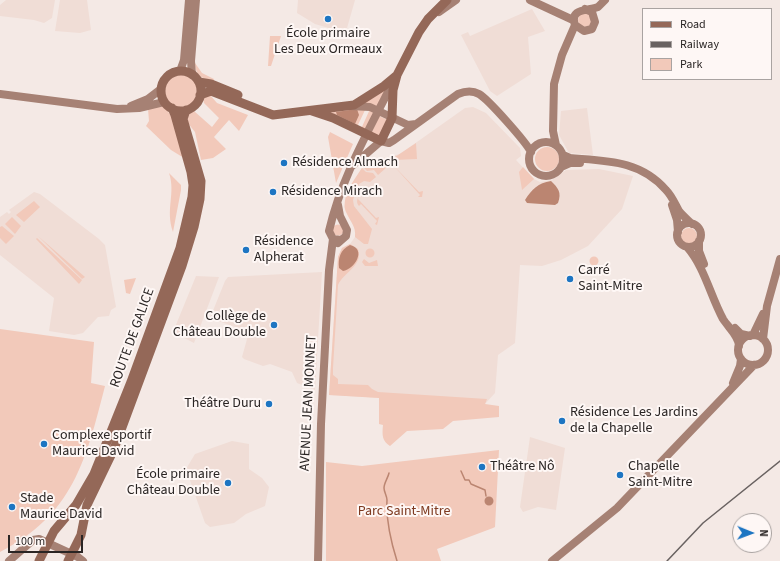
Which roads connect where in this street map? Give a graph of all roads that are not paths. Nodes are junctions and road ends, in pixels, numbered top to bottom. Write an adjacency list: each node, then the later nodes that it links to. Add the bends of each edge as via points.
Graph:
1 (189, 0): 12 (street, via 183,64)
2 (196, 0): 14 (street, via 191,64)
3 (447, 0): 10 (main road)
4 (456, 0): 10 (street)
5 (530, 0): 11 (street)
6 (605, 0): 7 (street)
7 (598, 7): 8 (street); 9 (street)
8 (585, 9): 9 (street); 11 (street)
9 (594, 15): 11 (street, via 595,22 592,28 584,31)
10 (428, 19): 13 (main road, via 414,38)
11 (574, 21): 28 (street, via 572,35 562,55 554,84)
12 (180, 71): 14 (main road); 15 (main road, via 171,73)
13 (397, 74): 19 (main road, via 376,91); 24 (street, AVENUE JEAN MONNET); 26 (main road, via 393,90)
14 (195, 78): 17 (main road); 25 (main road)
15 (161, 89): 18 (main road); 21 (street, via 148,99)
16 (0, 94): 21 (street)
17 (200, 95): 22 (main road, via 194,106); 25 (main road, via 211,91 270,115)
18 (164, 102): 20 (main road); 21 (street)
19 (349, 106): 23 (main road); 24 (street, via 370,107)
20 (172, 108): 22 (main road); 54 (main road, ROUTE DE GALICE, via 193,185 180,248 105,449 80,499)
21 (123, 109)
22 (186, 110): 55 (main road, ROUTE DE GALICE, via 183,120 201,185 194,227 114,449 87,505 81,535)
23 (312, 110): 25 (main road); 29 (main road)
24 (378, 111): 26 (street); 29 (street, AVENUE JEAN MONNET)
25 (286, 113)
26 (392, 118): 27 (street, via 408,125); 31 (main road)
27 (417, 123): 30 (street, via 458,94 470,92 482,96); 31 (street, via 392,142)
28 (552, 131): 32 (street); 33 (street)
29 (366, 134): 31 (main road); 36 (street, AVENUE JEAN MONNET)
30 (519, 135): 32 (street); 34 (street)
31 (381, 141): 36 (street, AVENUE JEAN MONNET)
32 (541, 143): 33 (street); 34 (street)
33 (556, 145): 35 (street)
34 (530, 152): 37 (street, via 530,163 538,174 551,175)
35 (563, 155): 37 (street); 40 (street, via 636,167 666,190)
36 (352, 166): 38 (street, AVENUE JEAN MONNET)
37 (561, 167): 42 (street, via 570,163 603,164 626,168 645,177 659,187 670,201 677,220)
38 (338, 200): 39 (street, AVENUE JEAN MONNET, via 339,213); 41 (street, AVENUE JEAN MONNET)
39 (344, 224): 41 (street, via 337,222); 43 (street, AVENUE JEAN MONNET, via 347,233)
40 (692, 224): 42 (street, via 686,224); 44 (street, via 701,233)
41 (331, 226): 43 (street, AVENUE JEAN MONNET, via 330,234)
42 (678, 232): 45 (street, via 679,241)
43 (337, 239): 56 (street, AVENUE JEAN MONNET, via 331,251 320,424)
44 (699, 241): 45 (street, via 696,245); 48 (street, via 703,263 726,315 738,332)
45 (687, 247): 50 (street, via 700,264 721,314 738,338)
46 (780, 259): 47 (street)
47 (767, 306): 48 (street); 49 (street)
48 (751, 336): 49 (street); 50 (street, via 743,339)
49 (763, 339): 52 (street, via 767,344 768,353 764,361)
50 (739, 346): 51 (street)
51 (740, 359): 52 (street); 53 (street, via 737,375)
52 (754, 366): 53 (street)
53 (726, 394): 60 (street, via 617,508)
54 (48, 542): 55 (street); 57 (street, via 32,540); 58 (main road, ROUTE DE GALICE)
55 (70, 557): 59 (street)
56 (317, 559)
57 (9, 561)
58 (39, 561)
59 (83, 561)
60 (552, 561)

